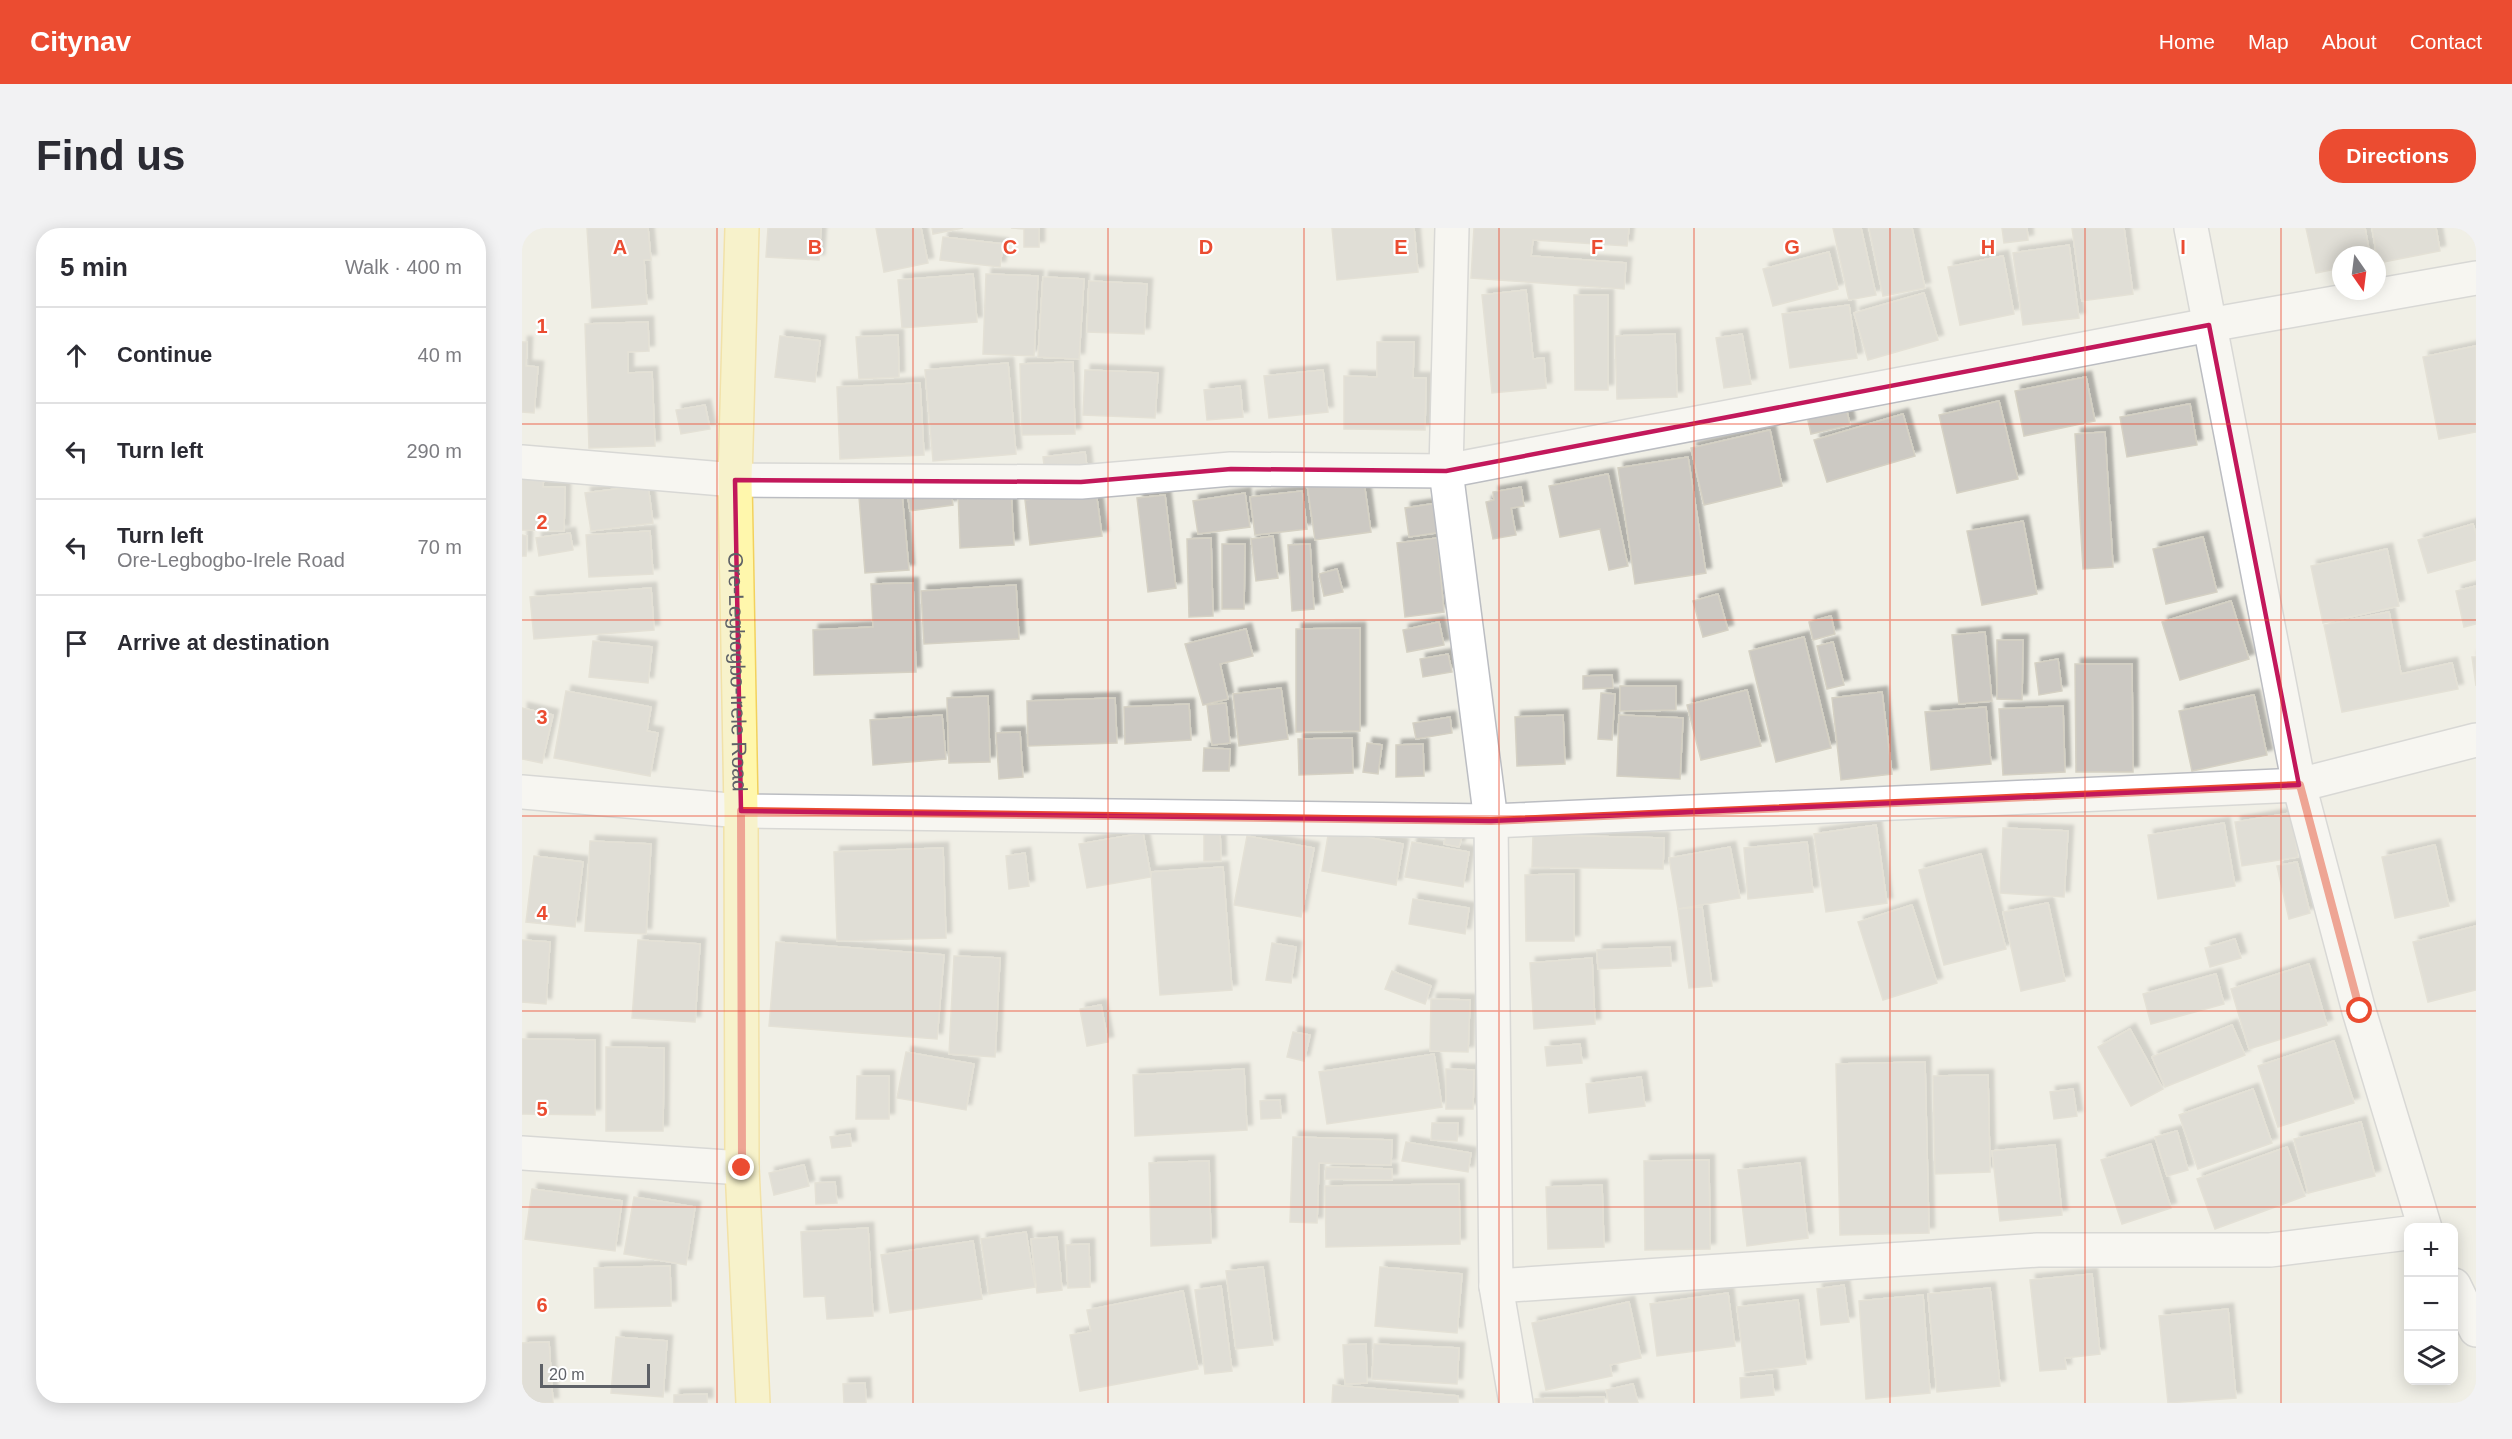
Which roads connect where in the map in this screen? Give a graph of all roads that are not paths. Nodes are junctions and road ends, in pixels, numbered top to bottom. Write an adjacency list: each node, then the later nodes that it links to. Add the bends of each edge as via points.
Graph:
1 (742, 228): 8 (main road, Ore-Legbogbo-Irele Road)
2 (1452, 228): 7 (street)
3 (2191, 228): 5 (street)
4 (2476, 278): 5 (street)
5 (2209, 325): 7 (street); 10 (street)
6 (522, 462): 8 (street)
7 (1446, 471): 8 (street, via 1232,469 1081,482); 13 (street)
8 (735, 480): 12 (main road, Ore-Legbogbo-Irele Road)
9 (2476, 740): 10 (street)
10 (2300, 785): 13 (street); 16 (street, via 2360,1011)
11 (522, 792): 12 (street)
12 (741, 811): 13 (street); 15 (main road, Ore-Legbogbo-Irele Road)
13 (1491, 821): 18 (street)
14 (522, 1153): 15 (street)
15 (742, 1168): 21 (main road, Ore-Legbogbo-Irele Road)
16 (2424, 1223)
17 (2404, 1234): 18 (street, via 2270,1250 2038,1250)
18 (1496, 1286): 22 (street)
19 (2458, 1293): 20 (street)
20 (2476, 1330)
21 (753, 1403)
22 (1516, 1403)

